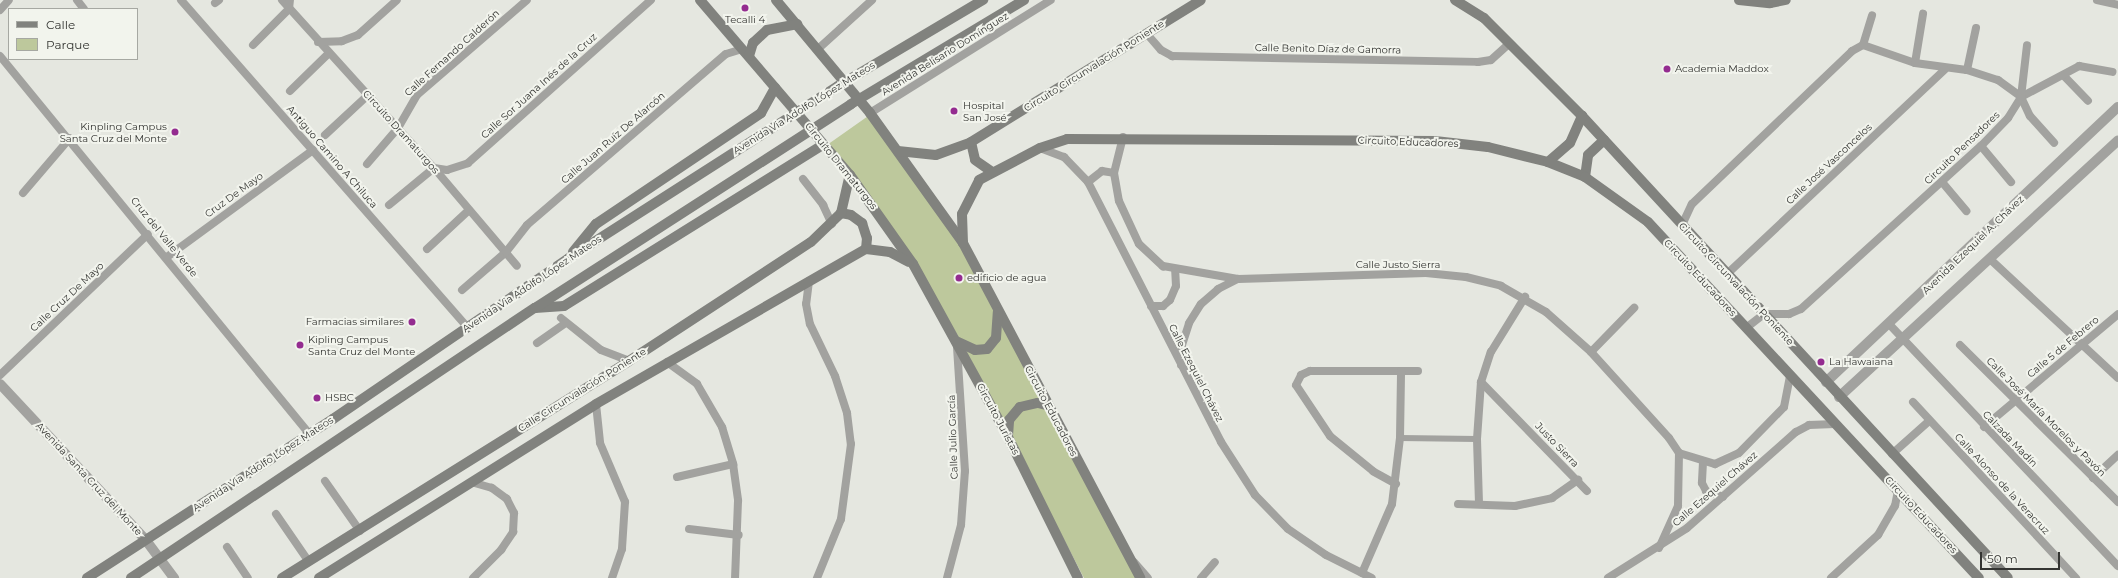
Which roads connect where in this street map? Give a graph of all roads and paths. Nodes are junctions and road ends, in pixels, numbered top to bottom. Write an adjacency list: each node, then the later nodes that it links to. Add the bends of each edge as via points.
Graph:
1 (9, 0): 24 (street)
2 (77, 0): 22 (street)
3 (181, 0): 63 (street, Antiguo Camino A Chiluca)
4 (282, 0): 23 (street, Circuito Dramaturgos)
5 (290, 0): 23 (street)
6 (397, 0): 30 (street, via 358,35 342,41)
7 (527, 0): 52 (street, Calle Fernando Calderón, via 417,95)
8 (651, 0): 67 (street, Calle Sor Juana Inés de la Cruz, via 468,163 447,170)
9 (700, 0): 36 (main road, Circuito Dramaturgos)
10 (776, 0): 27 (main road, Circuito Educadores)
11 (872, 0): 35 (street)
12 (983, 0): 89 (main road, Avenida Via Adolfo López Mateos, via 838,86)
13 (1024, 0): 101 (main road, Avenida Via Adolfo López Mateos, via 851,104)
14 (1051, 0): 50 (street, Avenida Belisario Domínguez)
15 (1200, 0): 20 (main road, Circuito Circunvalación Poniente)
16 (1455, 0): 31 (main road, Circuito Circunvalación Poniente, via 1484,18)
17 (1739, 0): 18 (main road, via 1770,3)
18 (1786, 0)
19 (2097, 0): 21 (street)
20 (1191, 3): 29 (main road, Circuito Circunvalación Poniente)
21 (2118, 4)
22 (83, 8)
23 (289, 9): 30 (street, Circuito Dramaturgos); 32 (street)
24 (0, 10)
25 (1872, 14): 33 (street)
26 (1923, 14): 39 (street)
27 (797, 24): 35 (main road, Circuito Educadores); 36 (main road, via 767,30)
28 (1976, 28): 41 (street)
29 (1147, 34): 31 (street, Calle Benito Díaz de Gamorra, via 1160,50 1172,56 1478,62 1491,60); 59 (main road, Circuito Circunvalación Poniente)
30 (318, 42): 37 (street, Circuito Dramaturgos)
31 (1510, 43): 51 (main road, Circuito Circunvalación Poniente)
32 (253, 45)
33 (1863, 45): 39 (street); 82 (street, via 1852,50 1692,204)
34 (2027, 45): 47 (street)
35 (818, 49): 50 (main road, Circuito Educadores)
36 (745, 52): 44 (main road, Circuito Dramaturgos); 87 (street, Calle Juan Ruíz De Alarcón, via 726,54 526,225)
37 (330, 54): 45 (street); 46 (street, Circuito Dramaturgos)
38 (0, 56): 55 (street, Cruz del Valle Verde)
39 (1915, 62): 40 (street)
40 (1945, 69): 41 (street); 94 (street, Calle José Vasconcelos)
41 (1967, 70): 47 (street, via 1998,80)
42 (2112, 72): 43 (street, via 2079,66 2070,69)
43 (2065, 77): 47 (street); 48 (street)
44 (775, 88): 58 (main road, Circuito Dramaturgos); 89 (main road, via 761,113 596,224)
45 (290, 91)
46 (368, 95): 52 (street, Circuito Dramaturgos); 53 (street)
47 (2021, 97): 60 (street, via 2030,116); 61 (street, Circuito Pensadores, via 2008,118)
48 (2088, 101)
49 (2118, 107): 105 (street, Avenida Ezequiel A. Chávez)
50 (869, 111): 64 (main road, Circuito Educadores)
51 (1582, 116): 56 (main road, Circuito Circunvalación Poniente); 65 (main road, via 1570,143)
52 (398, 128): 66 (street, Calle Fernando Calderón); 67 (street, Circuito Dramaturgos)
53 (324, 135)
54 (1123, 137): 62 (main road, Circuito Educadores, via 1067,139); 65 (main road, Circuito Educadores, via 1435,141 1488,147); 69 (street, Calle Justo Sierra)
55 (70, 138): 76 (street); 83 (street, Cruz del Valle Verde)
56 (1604, 140): 71 (main road, via 1588,155); 82 (main road, Circuito Circunvalación Poniente)
57 (2118, 140): 90 (street, Avenida Ezequiel A. Chávez)
58 (822, 142): 70 (main road, Circuito Dramaturgos); 101 (main road, via 564,306)
59 (971, 142): 64 (main road, Circuito Circunvalación Poniente, via 936,155); 68 (main road, via 975,160)
60 (2054, 144)
61 (1981, 146): 74 (street, Circuito Pensadores); 75 (street)
62 (1040, 148): 68 (main road, Circuito Educadores); 73 (street, Calle Ezequiel Chávez, via 1064,157)
63 (313, 150): 88 (street, Cruz De Mayo); 106 (street, Antiguo Camino A Chiluca)
64 (898, 151): 84 (main road, Circuito Educadores)
65 (1548, 162): 71 (main road, Circuito Educadores)
66 (367, 164)
67 (434, 168): 77 (street); 78 (street, Circuito Dramaturgos)
68 (991, 171): 84 (main road, Circuito Educadores, via 979,180 966,201 962,214)
69 (1114, 173): 73 (street, via 1096,173); 93 (street, Calle Justo Sierra, via 1119,201 1139,244 1155,261)
70 (850, 175): 80 (main road, Calle Circunvalación Poniente); 91 (main road, Circuito Dramaturgos)
71 (1585, 177): 107 (main road, Circuito Educadores, via 1648,222)
72 (803, 179): 81 (street, via 823,205)
73 (1088, 182): 100 (street, Calle Ezequiel Chávez)
74 (1942, 182): 79 (street); 103 (street, Circuito Pensadores, via 1801,309 1789,314)
75 (2011, 182)
76 (23, 193)
77 (389, 205)
78 (469, 210): 85 (street); 87 (street, Circuito Dramaturgos)
79 (1966, 211)
80 (841, 213): 81 (main road, Calle Circunvalación Poniente); 86 (main road, via 851,215 862,223 867,238)
81 (832, 224): 114 (main road, Calle Circunvalación Poniente, via 786,258)
82 (1682, 225): 94 (main road, Circuito Circunvalación Poniente)
83 (148, 234): 88 (street, Cruz del Valle Verde); 119 (street, Calle Cruz De Mayo)
84 (963, 243): 99 (main road, Circuito Educadores)
85 (427, 249)
86 (866, 249): 91 (main road, via 890,252); 96 (main road, Calle Circunvalación Poniente)
87 (506, 252): 92 (street, Circuito Dramaturgos); 97 (street, Calle Juan Ruíz De Alarcón)
88 (167, 257): 133 (street, Cruz del Valle Verde)
89 (569, 258): 106 (main road, Avenida Via Adolfo López Mateos)
90 (1991, 260): 108 (street, Avenida Ezequiel A. Chávez); 111 (street)
91 (913, 264): 109 (main road, Circuito Juristas)
92 (517, 266)
93 (1175, 269): 95 (street, Calle Justo Sierra); 100 (street, via 1176,286 1170,300 1163,306)
94 (1727, 274): 103 (main road, Circuito Circunvalación Poniente)
95 (1238, 279): 98 (street, Calle Justo Sierra, via 1426,273 1473,279 1501,286); 116 (street, Calle Justo Sierra, via 1218,289 1201,304 1184,337)
96 (809, 281): 115 (main road, Calle Circunvalación Poniente); 176 (street, via 806,304 810,324 835,376 847,413 852,444 841,519)
97 (462, 290)
98 (1525, 297): 113 (street, Calle Justo Sierra); 122 (street, via 1491,352)
99 (997, 306): 109 (main road, via 998,328 986,349 974,350); 129 (main road, Circuito Educadores)
100 (1151, 306): 116 (street, Calle Ezequiel Chávez)
101 (535, 308): 162 (main road, Avenida Via Adolfo López Mateos)
102 (1634, 308): 113 (street)
103 (1764, 314): 107 (street); 123 (main road, Circuito Circunvalación Poniente)
104 (2118, 314): 111 (street, Calle 5 de Febrero)
105 (1889, 324): 108 (street, Calzada Madín); 123 (street, Avenida Ezequiel A. Chávez)
106 (468, 328): 133 (main road, Avenida Via Adolfo López Mateos)
107 (1746, 328): 120 (main road, Circuito Educadores)
108 (1902, 338): 125 (street, Avenida Ezequiel A. Chávez); 132 (street, Calzada Madín)
109 (956, 341): 134 (main road, Circuito Juristas); 177 (street, Calle Julio García, via 965,471 961,525)
110 (537, 343): 114 (street, via 563,320 601,350)
111 (2081, 344): 121 (street); 126 (street, Calle 5 de Febrero)
112 (1960, 345): 126 (street, Calle José María Morelos y Pavón)
113 (1591, 352): 137 (street, Calle Justo Sierra, via 1669,438)
114 (629, 361): 156 (main road, Calle Circunvalación Poniente)
115 (667, 362): 128 (main road, Calle Circunvalación Poniente); 141 (street, via 685,372 707,397 722,427)
116 (1181, 367): 166 (street, Calle Ezequiel Chávez, via 1221,442 1255,495 1288,528 1326,555)
117 (1401, 371): 118 (street); 135 (street); 147 (street, via 1310,371 1301,375 1296,385 1299,394 1330,436 1373,471)
118 (1418, 371)
119 (0, 375)
120 (1790, 377): 131 (main road, Circuito Educadores); 140 (street, via 1789,394 1776,419 1729,459 1715,464)
121 (2118, 378)
122 (1481, 382): 136 (street); 144 (street, Justo Sierra)
123 (1826, 382): 125 (main road, Circuito Circunvalación Poniente)
124 (0, 384): 158 (street, Avenida Santa Cruz del Monte)
125 (1839, 397): 138 (main road, Circuito Circunvalación Poniente)
126 (2015, 401): 132 (street, Calle 5 de Febrero); 143 (street, Calle José María Morelos y Pavón)
127 (1913, 402): 130 (street, Calle Alonso de la Veracruz)
128 (596, 404): 146 (main road, Calle Circunvalación Poniente); 174 (street, via 600,443 624,502 622,549)
129 (1047, 405): 134 (main road, via 1038,403 1020,407 1009,420); 161 (main road, Circuito Educadores)
130 (1929, 421): 138 (street); 186 (street, Calle Alonso de la Veracruz)
131 (1835, 424): 148 (main road, Circuito Educadores); 150 (street, Calle Ezequiel Chávez, via 1809,425 1796,432)
132 (1984, 427): 165 (street, Calzada Madín)
133 (309, 434): 158 (main road, Avenida Via Adolfo López Mateos)
134 (1008, 437): 178 (main road, Circuito Juristas)
135 (1400, 438): 136 (street); 147 (street)
136 (1477, 439): 152 (street)
137 (1679, 453): 140 (street); 160 (street, via 1678,506)
138 (1892, 454): 185 (main road, Circuito Circunvalación Poniente)
139 (2118, 456): 143 (street)
140 (1703, 462): 150 (street, via 1702,483 1706,491)
141 (733, 464): 142 (street); 157 (street)
142 (677, 477)
143 (2093, 478): 151 (street, Calle José María Morelos y Pavón)
144 (1578, 480): 149 (street); 152 (street, Justo Sierra, via 1552,498 1515,506)
145 (325, 481): 156 (street)
146 (474, 483): 172 (main road, Calle Circunvalación Poniente); 173 (street, via 507,499 514,513 513,532 501,550)
147 (1396, 484): 166 (street)
148 (1898, 490): 183 (street, via 1895,506 1878,535); 184 (main road, Circuito Educadores)
149 (1587, 491)
150 (1722, 497): 160 (street, Calle Ezequiel Chávez)
151 (2118, 502)
152 (1478, 503): 153 (street, Justo Sierra)
153 (1458, 504)
154 (276, 514): 163 (street)
155 (689, 529): 157 (street)
156 (360, 531): 163 (main road, Calle Circunvalación Poniente)
157 (739, 535): 175 (street)
158 (145, 540): 162 (street, Avenida Santa Cruz del Monte); 167 (main road, Avenida Via Adolfo López Mateos)
159 (227, 547): 170 (street)
160 (1659, 548): 182 (street, Calle Ezequiel Chávez)
161 (1126, 553): 179 (main road, Circuito Educadores); 180 (street)
162 (160, 559): 168 (main road, Avenida Via Adolfo López Mateos); 169 (street, Avenida Santa Cruz del Monte)
163 (309, 562): 171 (main road, Calle Circunvalación Poniente)
164 (1215, 562): 181 (street)
165 (2118, 566)
166 (1368, 576)
167 (87, 578)
168 (131, 578)
169 (174, 578)
170 (248, 578)
171 (282, 578)
172 (319, 578)
173 (473, 578)
174 (612, 578)
175 (734, 578)
176 (816, 578)
177 (946, 578)
178 (1078, 578)
179 (1140, 578)
180 (1148, 578)
181 (1201, 578)
182 (1608, 578)
183 (1831, 578)
184 (1979, 578)
185 (2008, 578)
186 (2076, 578)

